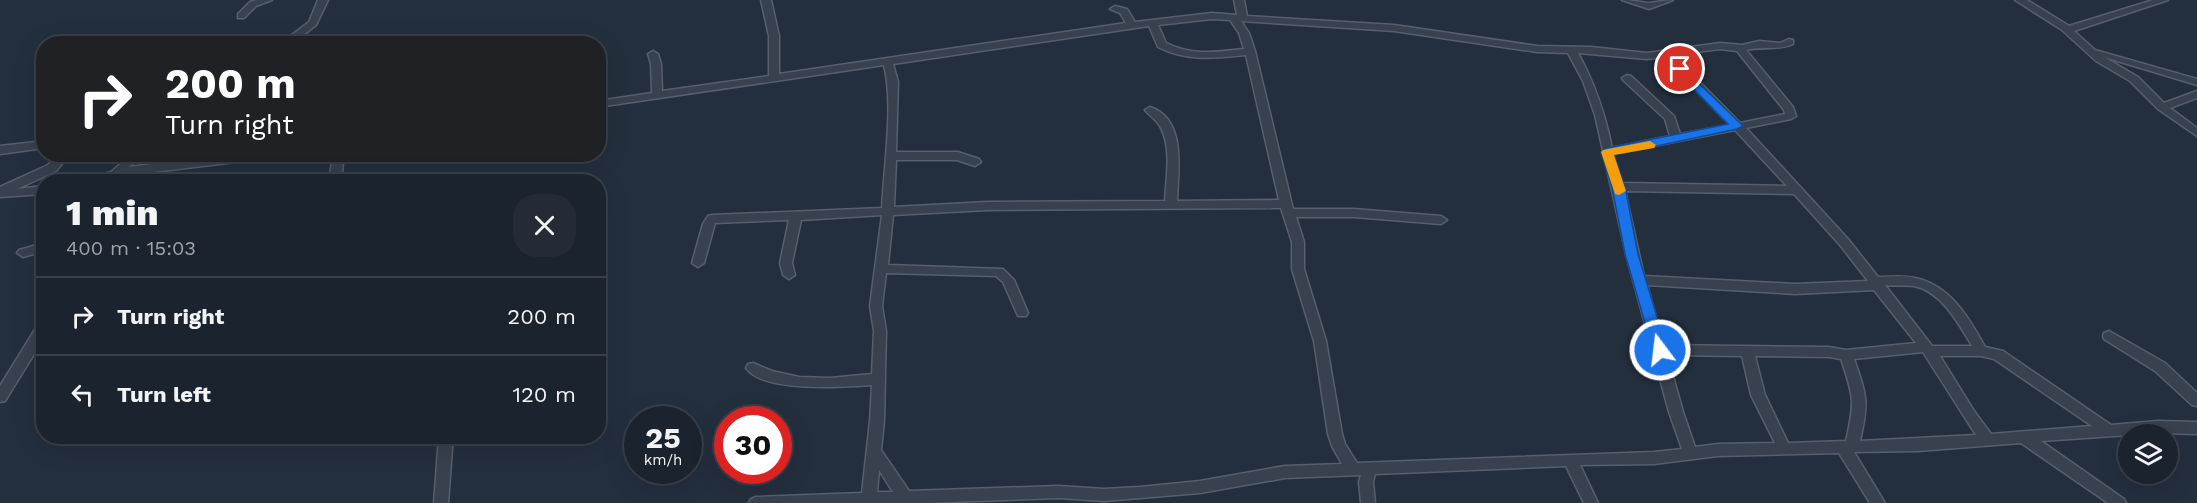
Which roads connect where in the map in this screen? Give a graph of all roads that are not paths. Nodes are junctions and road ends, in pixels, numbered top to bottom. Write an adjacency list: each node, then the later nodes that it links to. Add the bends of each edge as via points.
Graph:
1 (267, 0): 10 (street, via 253,3)
2 (322, 0): 15 (street, via 314,23)
3 (766, 0): 24 (street, via 774,36)
4 (1239, 0): 11 (street)
5 (1627, 0): 6 (street, via 1649,6)
6 (1668, 0)
7 (2020, 0): 14 (street)
8 (2156, 1): 14 (street)
9 (1115, 9): 13 (street, via 1124,11)
10 (241, 16)
11 (1239, 19): 12 (street, via 1212,16); 19 (street, via 1394,28 1536,50); 20 (street)
12 (1152, 23): 13 (street); 20 (street, via 1162,45 1183,54)
13 (1132, 25): 23 (street)
14 (2068, 30): 18 (street)
15 (296, 36)
16 (1790, 42): 17 (street, via 1781,46)
17 (1738, 47): 22 (street); 32 (street, via 1791,116)
18 (2086, 49): 26 (street); 30 (street, via 2134,79)
19 (1572, 50): 22 (street); 37 (street, via 1593,93)
20 (1250, 51): 52 (street)
21 (653, 54): 28 (street)
22 (1666, 54): 32 (street)
23 (888, 62): 24 (street); 38 (street, via 893,82)
24 (774, 78): 28 (street)
25 (1628, 78): 34 (street, via 1670,118)
26 (2197, 82)
27 (2197, 94): 30 (street)
28 (657, 95): 29 (street)
29 (606, 103)
30 (2162, 106): 33 (street)
31 (1150, 110): 51 (street, via 1165,120 1170,135)
32 (1737, 126): 34 (street); 48 (street)
33 (2197, 133)
34 (1676, 139): 37 (street)
35 (36, 145): 36 (street)
36 (0, 150)
37 (1607, 152): 47 (street)
38 (891, 156): 42 (street, via 958,156); 53 (street)
39 (58, 162): 43 (street)
40 (127, 162): 44 (street)
41 (195, 162): 45 (street)
42 (975, 162)
43 (40, 174)
44 (110, 174)
45 (127, 174)
46 (36, 176): 50 (street)
47 (1618, 187): 48 (street); 61 (street)
48 (1796, 190): 62 (street)
49 (36, 191): 50 (street)
50 (0, 193)
51 (1171, 203): 52 (street); 53 (street)
52 (1287, 209): 55 (street); 85 (street, via 1298,242 1298,269 1320,341 1335,434 1339,446)
53 (888, 211): 54 (street); 59 (street)
54 (796, 216): 58 (street, via 712,219); 60 (street, via 786,263)
55 (1441, 220)
56 (36, 249): 57 (street)
57 (23, 253)
58 (698, 263)
59 (882, 269): 63 (street, via 999,272 1008,280); 72 (street, via 876,306 880,331)
60 (789, 275)
61 (1640, 280): 62 (street, via 1795,289); 67 (street)
62 (1877, 283): 66 (street); 68 (street, via 1915,282 1936,291 1968,328)
63 (1022, 313)
64 (2109, 336): 74 (street, via 2160,367)
65 (36, 339): 73 (street)
66 (1927, 349): 68 (street); 70 (street); 78 (street)
67 (1660, 350): 69 (street); 83 (street)
68 (1981, 351): 76 (street, via 1998,355)
69 (1748, 352): 70 (street); 81 (street, via 1758,395)
70 (1846, 355): 80 (street, via 1859,393 1860,411)
71 (753, 368): 72 (street, via 766,375 812,384)
72 (878, 379): 82 (street)
73 (0, 397)
74 (2197, 401)
75 (2197, 428): 76 (street)
76 (2108, 430): 77 (street)
77 (2022, 436): 78 (street); 96 (street)
78 (1987, 439): 80 (street)
79 (445, 444): 91 (street)
80 (1847, 446): 81 (street); 95 (street)
81 (1784, 448): 83 (street)
82 (875, 452): 86 (street); 87 (street)
83 (1691, 454): 84 (street)
84 (1570, 460): 85 (street); 94 (street)
85 (1361, 470): 88 (street, via 1285,472); 93 (street)
86 (905, 498): 87 (street); 89 (street)
87 (869, 499): 90 (street)
88 (1107, 499): 89 (street, via 1059,492)
89 (975, 500)
90 (802, 502): 92 (street)
91 (441, 503)
92 (756, 503)
93 (1368, 503)
94 (1591, 503)
95 (1878, 503)
96 (2119, 503)

